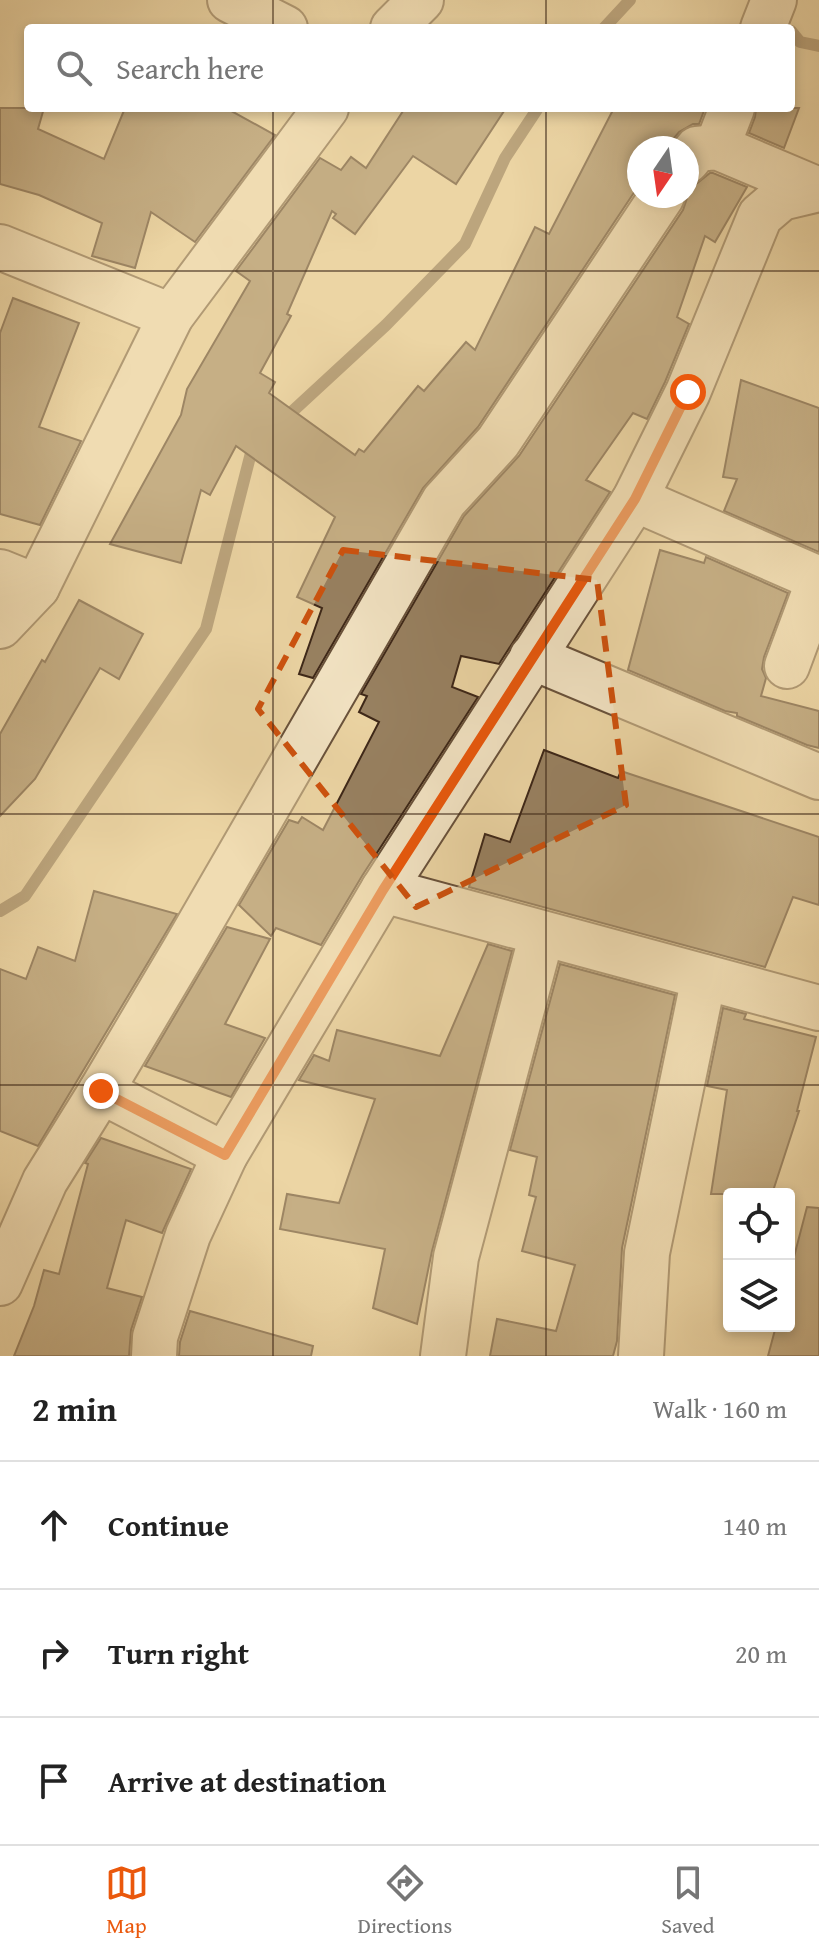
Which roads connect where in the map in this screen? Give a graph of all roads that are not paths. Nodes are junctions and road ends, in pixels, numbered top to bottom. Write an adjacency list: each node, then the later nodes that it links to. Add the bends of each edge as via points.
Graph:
1 (230, 0): 4 (street)
2 (421, 0): 5 (street)
3 (774, 0): 6 (street)
4 (277, 24)
5 (397, 24)
6 (765, 24)
7 (323, 112): 12 (street)
8 (712, 139): 9 (street)
9 (818, 189): 13 (street, via 781,198 760,216 688,392)
10 (654, 208): 24 (street, via 498,442 444,501)
11 (0, 247): 12 (street)
12 (171, 316): 14 (street)
13 (635, 499): 15 (street); 17 (street)
14 (19, 579): 16 (street)
15 (819, 580): 18 (street)
16 (0, 626)
17 (532, 657): 19 (street); 20 (street)
18 (787, 666)
19 (819, 777)
20 (383, 890): 21 (street); 25 (street)
21 (542, 934): 22 (street); 28 (street, via 456,1257)
22 (704, 977): 23 (street); 29 (street, via 647,1253)
23 (819, 1008)
24 (101, 1091): 25 (street); 26 (street, via 45,1181)
25 (225, 1155): 27 (street, via 188,1235 155,1337)
26 (0, 1283)
27 (154, 1356)
28 (443, 1356)
29 (641, 1356)

